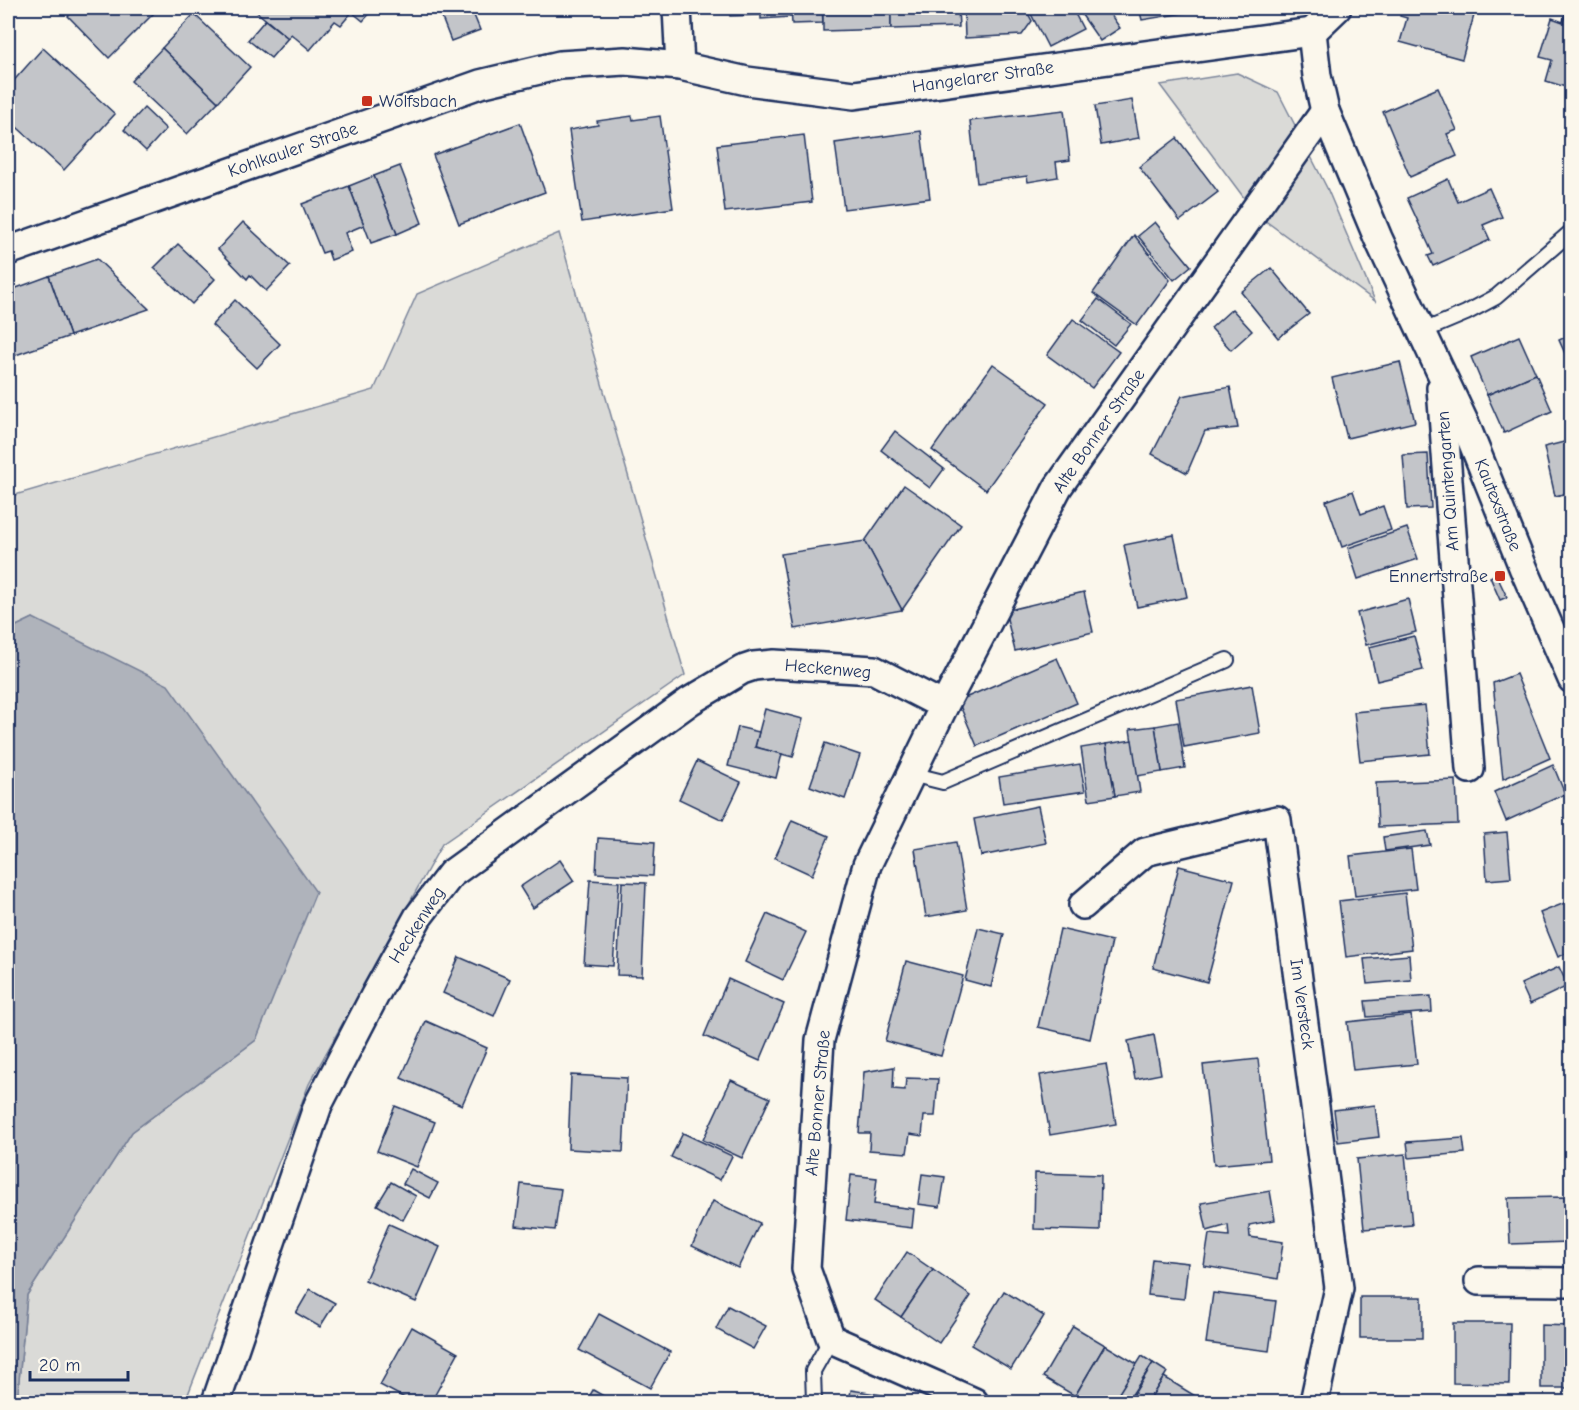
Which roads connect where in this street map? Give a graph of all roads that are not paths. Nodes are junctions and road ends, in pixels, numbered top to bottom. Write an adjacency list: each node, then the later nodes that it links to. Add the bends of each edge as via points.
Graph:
1 (677, 8): 4 (street)
2 (1337, 8): 3 (street)
3 (1312, 32): 4 (street, Hangelarer Straße, via 854,95 747,81); 5 (street, Kautexstraße)
4 (667, 65): 7 (street, Kohlkauler Straße, via 625,61 560,65 480,84)
5 (1325, 111): 8 (street, Kautexstraße); 12 (street, Alte Bonner Straße, via 1058,487)
6 (1572, 231): 8 (lane, via 1496,297)
7 (8, 250)
8 (1421, 332): 9 (street, Kautexstraße)
9 (1440, 373): 11 (street, Kautexstraße); 13 (street, Am Quintengarten)
10 (1227, 660): 14 (lane, via 943,782)
11 (1572, 680)
12 (944, 706): 14 (street, Alte Bonner Straße); 19 (street, Heckenweg, via 874,670 774,664 742,670 690,701 451,874 418,917 318,1105)
13 (1470, 769)
14 (911, 774): 18 (street, Alte Bonner Straße, via 867,865 820,1040 806,1269)
15 (1083, 905): 22 (street, Im Versteck, via 1145,852 1277,820 1339,1288)
16 (1479, 1281): 17 (street)
17 (1572, 1282)
18 (831, 1339): 20 (lane, via 813,1371); 21 (street)
19 (216, 1402)
20 (814, 1402)
21 (974, 1402)
22 (1314, 1402)

